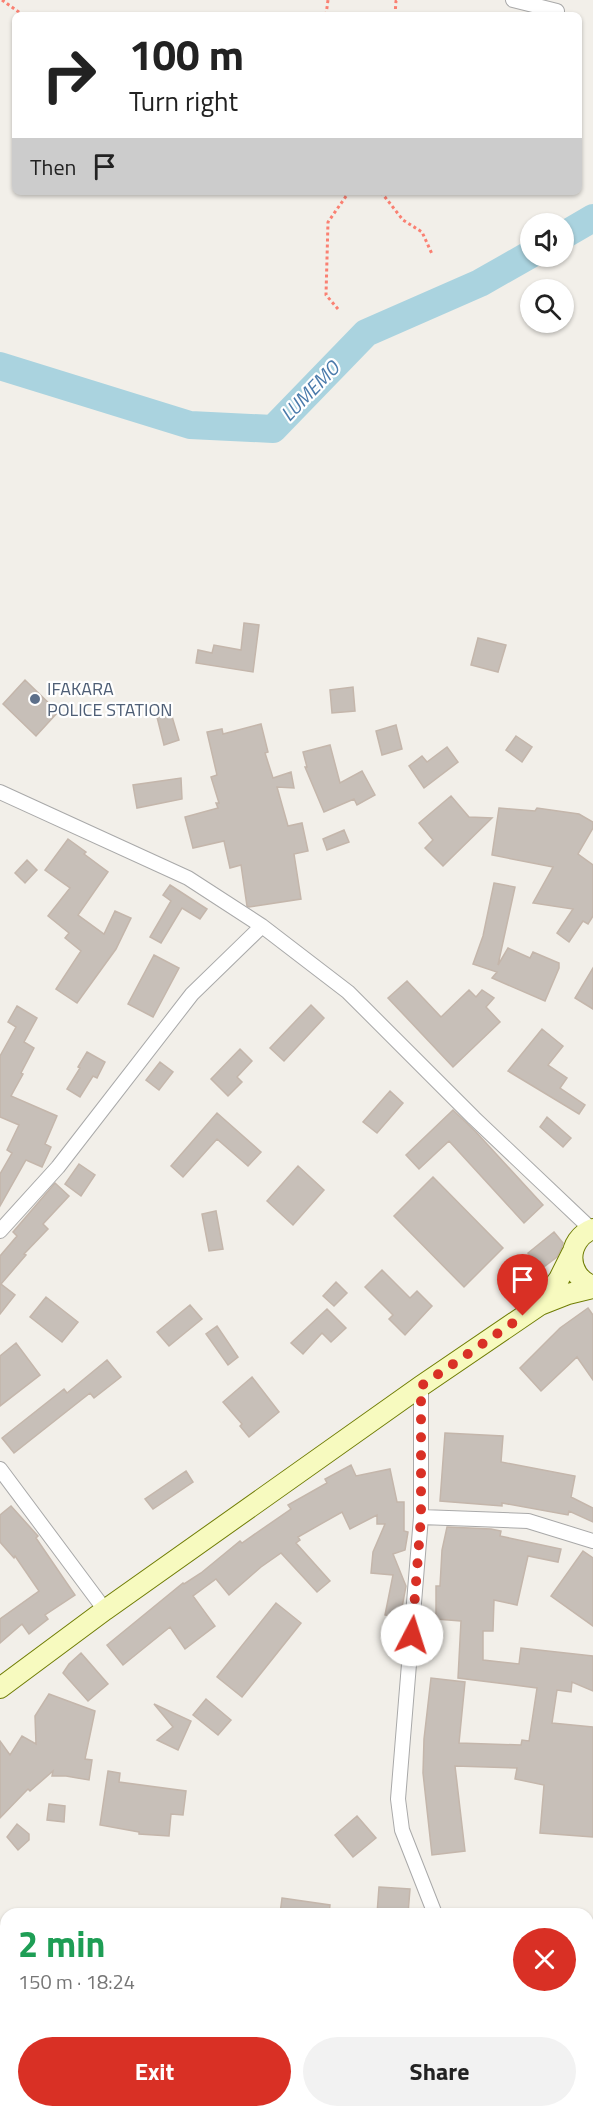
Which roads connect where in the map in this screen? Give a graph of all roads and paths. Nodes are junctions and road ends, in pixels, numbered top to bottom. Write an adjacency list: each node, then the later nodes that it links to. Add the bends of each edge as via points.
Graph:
1 (2, 0): 4 (path)
2 (513, 0): 3 (street)
3 (556, 11)
4 (19, 12)
5 (347, 195): 8 (path, via 328,222 326,294)
6 (383, 195): 7 (path, via 403,220 422,232)
7 (432, 254)
8 (338, 309)
9 (0, 792): 10 (street, via 188,878)
10 (262, 926): 11 (street, via 348,992); 12 (street, via 192,994 58,1167)
11 (592, 1229): 13 (main road, via 578,1238)
12 (0, 1231)
13 (572, 1253): 14 (main road, via 578,1275); 15 (main road)
14 (593, 1287): 15 (main road)
15 (540, 1305): 16 (main road)
16 (421, 1386): 18 (street); 20 (main road)
17 (0, 1469): 20 (street)
18 (421, 1517): 19 (street, via 528,1521); 22 (street, via 398,1799 402,1830)
19 (593, 1541)
20 (105, 1610): 21 (main road)
21 (0, 1688)
22 (433, 1908)

